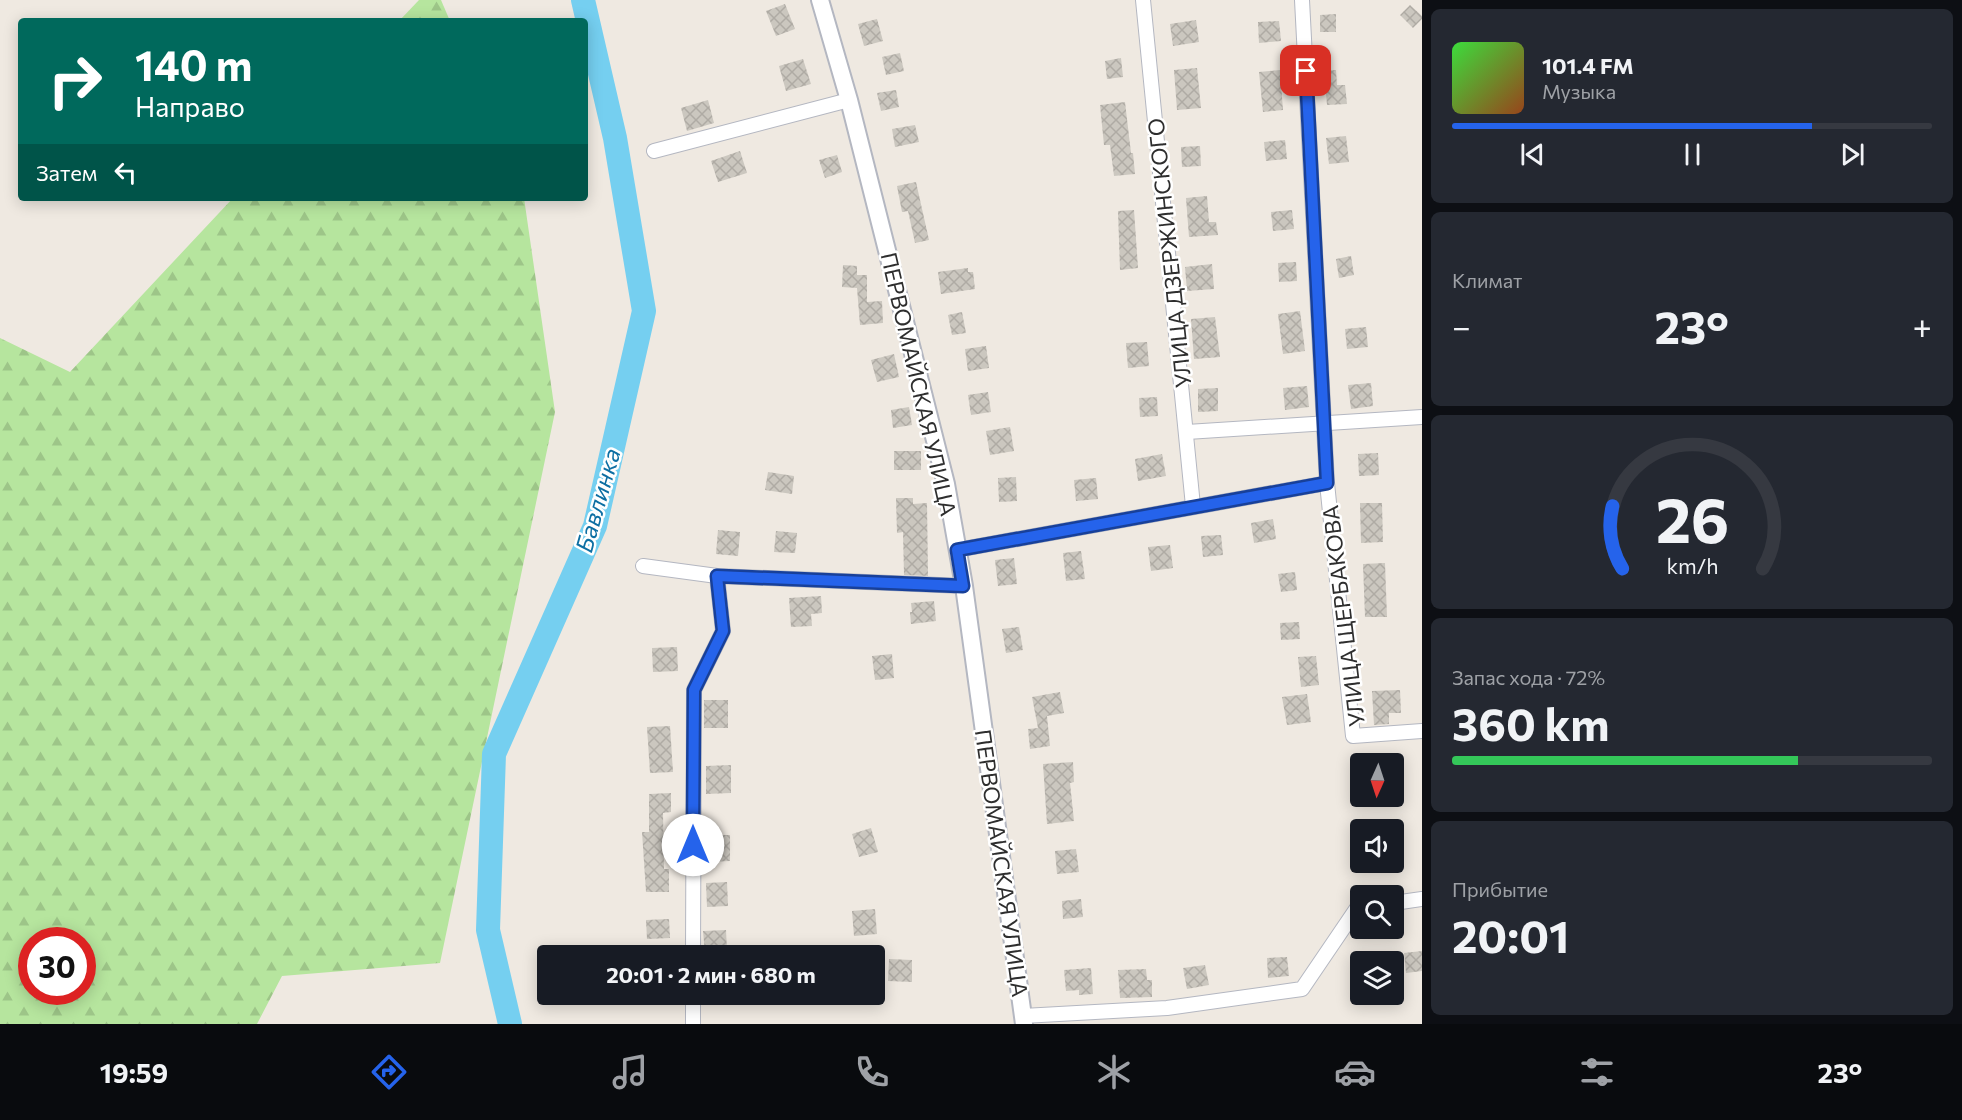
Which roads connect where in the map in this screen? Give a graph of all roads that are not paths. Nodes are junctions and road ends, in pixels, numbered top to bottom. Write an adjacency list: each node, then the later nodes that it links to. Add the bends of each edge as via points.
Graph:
1 (820, 0): 4 (street, ПЕРВОМАЙСКАЯ УЛИЦА)
2 (1143, 0): 8 (street, УЛИЦА ДЗЕРЖИНСКОГО)
3 (1302, 0): 7 (street, УЛИЦА ЩЕРБАКОВА)
4 (849, 100): 5 (street); 11 (street, ПЕРВОМАЙСКАЯ УЛИЦА, via 946,484)
5 (654, 151)
6 (1422, 417): 7 (street)
7 (1324, 424): 8 (street); 9 (street, УЛИЦА ЩЕРБАКОВА)
8 (1187, 432): 10 (street, УЛИЦА ДЗЕРЖИНСКОГО)
9 (1327, 483): 10 (street); 15 (street, УЛИЦА ЩЕРБАКОВА, via 1353,736)
10 (1193, 506): 11 (street)
11 (957, 550): 14 (street, ПЕРВОМАЙСКАЯ УЛИЦА)
12 (644, 566): 13 (street)
13 (717, 576): 14 (street); 19 (street, via 723,631 694,690)
14 (963, 586): 21 (street, ПЕРВОМАЙСКАЯ УЛИЦА)
15 (1422, 731)
16 (1422, 899): 17 (street)
17 (1404, 902)
18 (1350, 918): 21 (street, via 1302,989 1167,1008)
19 (693, 945)
20 (693, 1005): 22 (street)
21 (1023, 1020)
22 (693, 1024)

